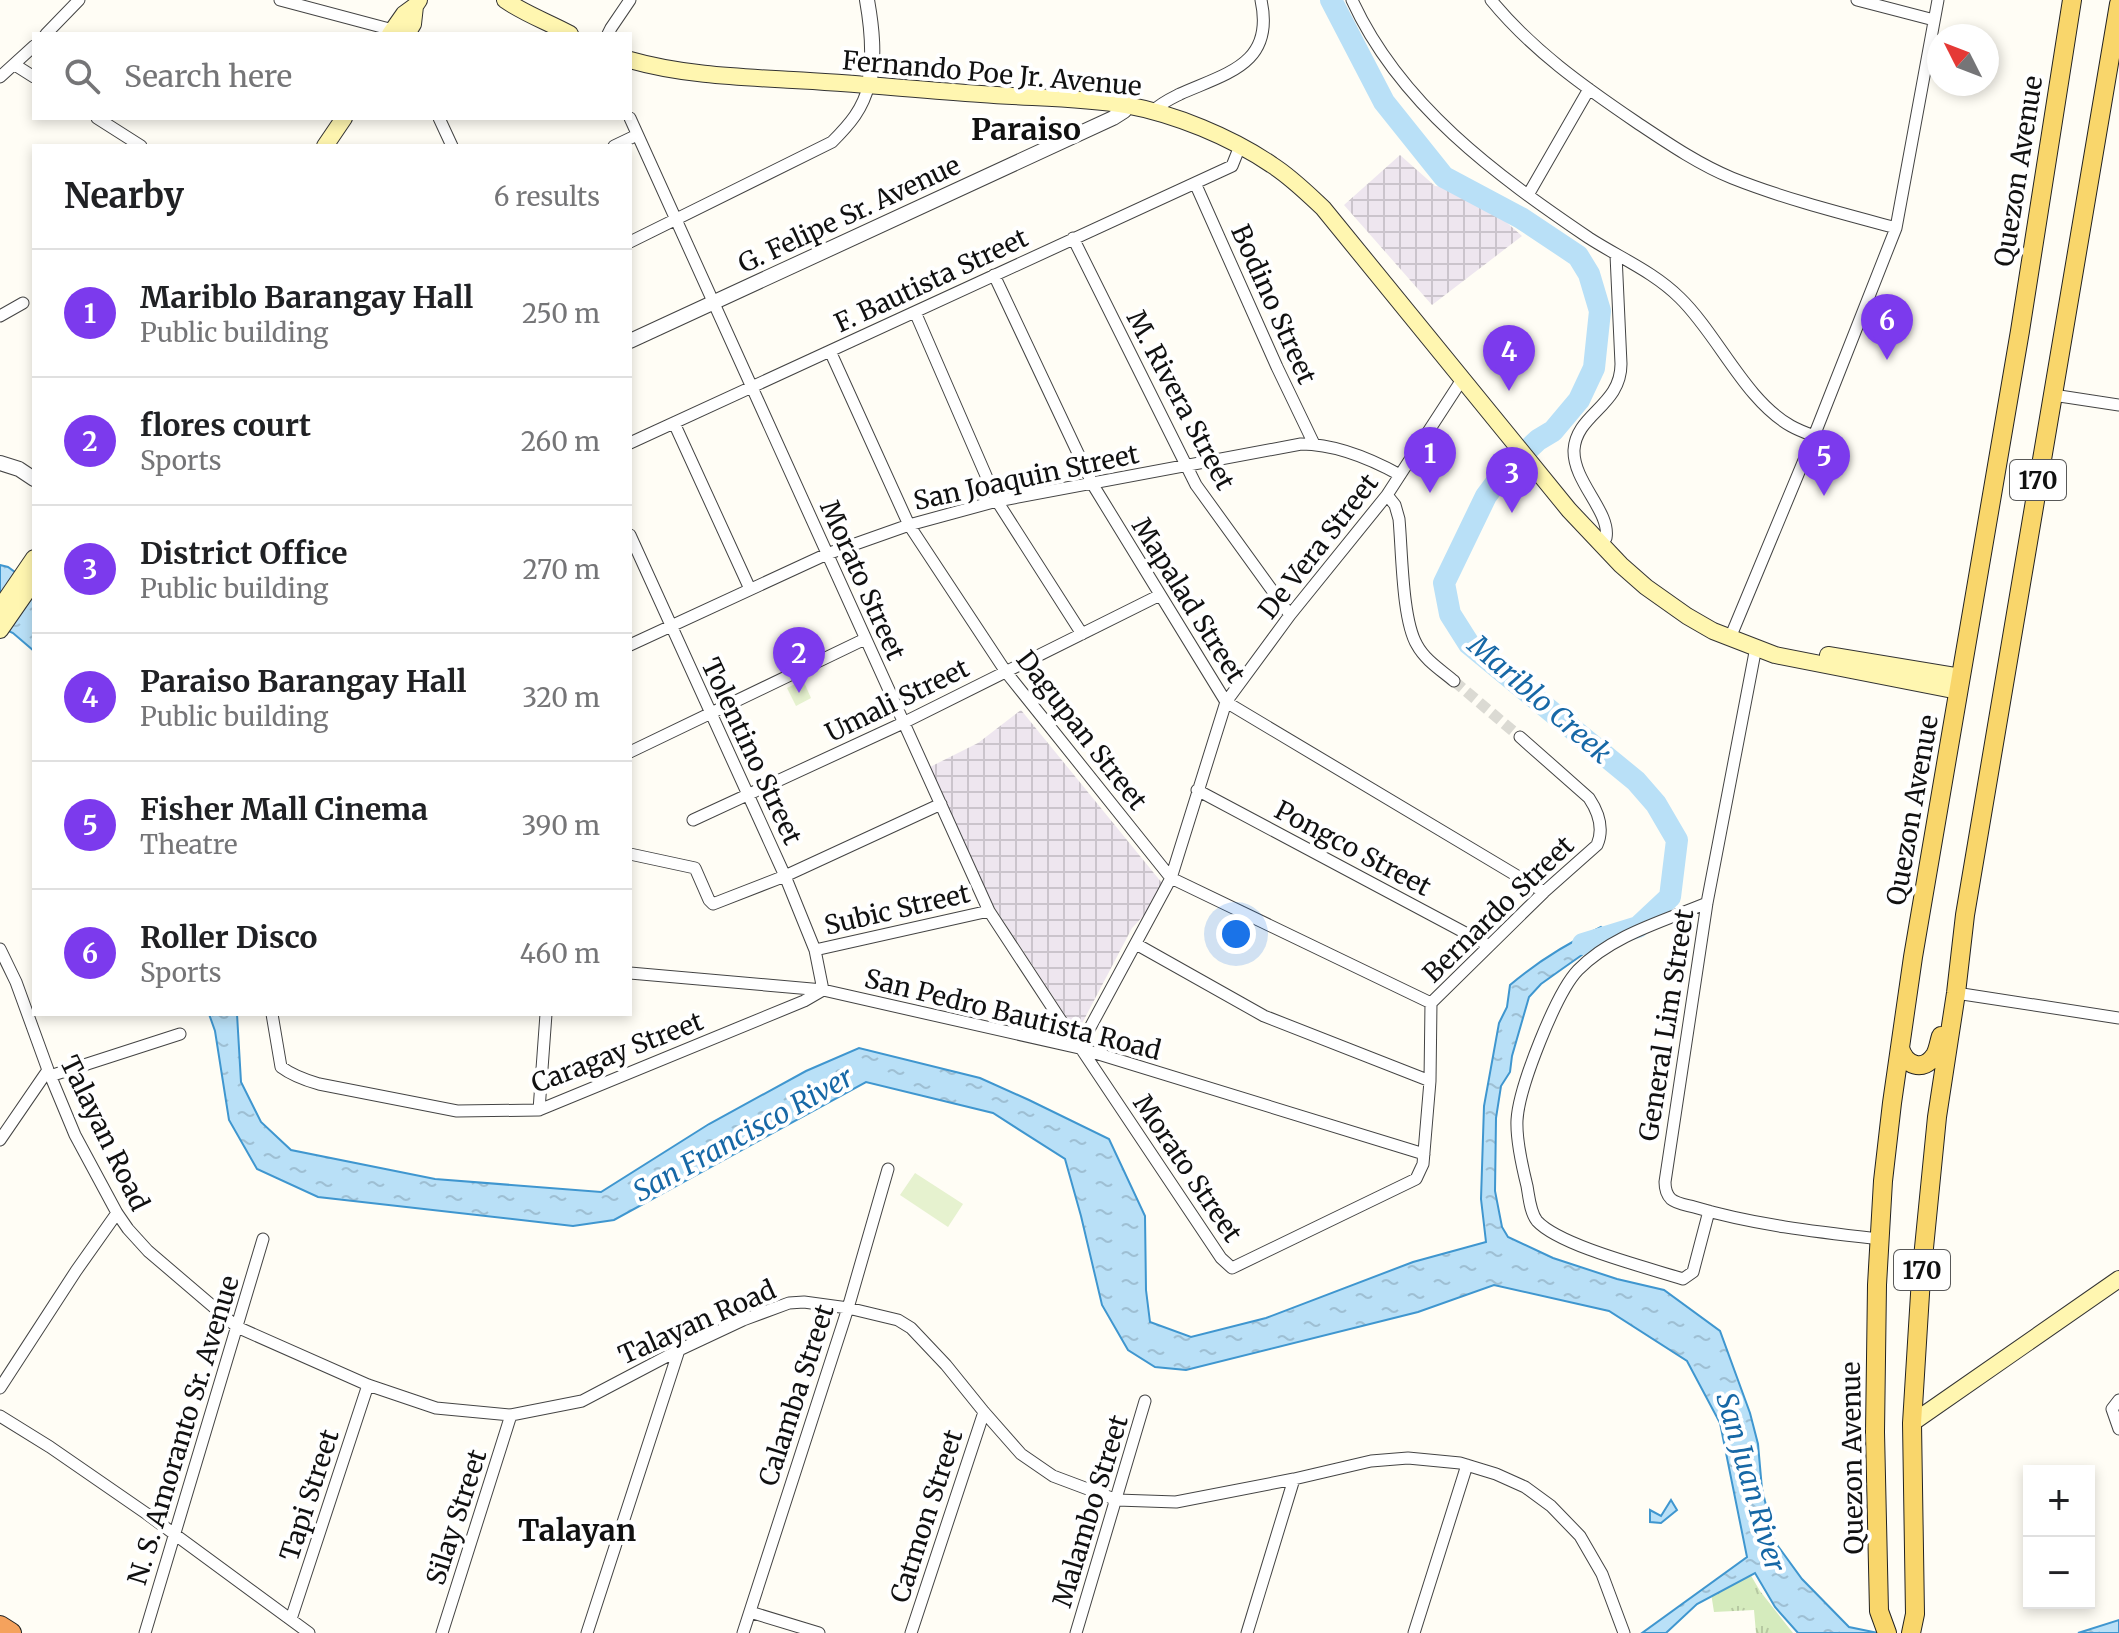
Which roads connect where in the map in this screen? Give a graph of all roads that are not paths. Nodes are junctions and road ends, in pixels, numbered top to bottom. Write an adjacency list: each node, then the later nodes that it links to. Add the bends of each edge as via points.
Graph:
1 (79, 0): 17 (street)
2 (280, 0): 18 (street)
3 (505, 0): 16 (main road)
4 (527, 0): 16 (main road)
5 (630, 0): 21 (street)
6 (867, 0): 27 (street, via 873,50)
7 (1261, 0): 30 (street, via 1265,24 1256,52 1240,67)
8 (1352, 0): 42 (street, via 1400,80 1444,127)
9 (1491, 0): 28 (street, via 1540,52)
10 (1857, 0): 15 (street)
11 (1938, 0): 15 (street)
12 (2072, 0): 89 (main road, Quezon Avenue / 170)
13 (418, 2): 19 (main road, via 404,14)
14 (2119, 3): 57 (main road, 170)
15 (1934, 20): 44 (street)
16 (553, 25): 20 (main road)
17 (48, 32)
18 (393, 32)
19 (397, 32)
20 (566, 32)
21 (609, 32)
22 (32, 48): 24 (street)
23 (632, 60): 27 (main road, Fernando Poe Jr. Avenue, via 669,69)
24 (15, 65): 25 (street); 26 (street)
25 (32, 76)
26 (0, 77)
27 (869, 84): 29 (main road, Fernando Poe Jr. Avenue); 43 (street, via 860,111 832,142)
28 (1589, 89): 42 (street); 44 (street, via 1675,148 1728,176 1797,202)
29 (1128, 105): 30 (main road, Fernando Poe Jr. Avenue); 50 (street, G. Felipe Sr. Avenue, via 1113,118)
30 (1153, 111): 40 (main road, Fernando Poe Jr. Avenue)
31 (100, 120): 36 (street)
32 (343, 120): 37 (main road)
33 (440, 120): 38 (street)
34 (631, 120): 35 (street, Morato Street)
35 (637, 135): 39 (street); 43 (street, Morato Street)
36 (138, 144)
37 (326, 144)
38 (451, 144)
39 (618, 144)
40 (1240, 146): 41 (street, F. Bautista Street, via 1232,166); 55 (main road, Fernando Poe Jr. Avenue, via 1272,164 1323,208)
41 (1195, 183): 45 (street, F. Bautista Street); 62 (street, Bodino Street)
42 (1528, 195): 47 (street)
43 (677, 220): 46 (street); 50 (street, Morato Street)
44 (1896, 228): 60 (street)
45 (1073, 238): 48 (street, F. Bautista Street); 64 (street, M. Rivera Street)
46 (632, 241)
47 (1616, 255): 60 (street, via 1650,273 1681,299 1760,400 1791,426); 72 (street, via 1620,380 1580,431 1574,450 1581,478 1607,528)
48 (994, 275): 51 (street, F. Bautista Street); 67 (street, Mapalad Street)
49 (23, 303): 52 (street)
50 (713, 303): 53 (street, G. Felipe Sr. Avenue); 56 (street, Morato Street)
51 (915, 312): 54 (street, F. Bautista Street); 69 (street)
52 (0, 316)
53 (632, 340)
54 (830, 351): 56 (street, F. Bautista Street); 70 (street, Dagupan Street)
55 (1463, 378): 65 (street, De Vera Street); 72 (main road, Fernando Poe Jr. Avenue)
56 (752, 387): 59 (street, F. Bautista Street); 73 (street, Morato Street)
57 (2053, 395): 58 (street); 110 (main road, 170)
58 (2119, 405)
59 (674, 423): 61 (street, F. Bautista Street); 76 (street)
60 (1814, 436): 83 (street)
61 (632, 442)
62 (1314, 444): 64 (street, San Joaquin Street); 65 (street, San Joaquin Street)
63 (0, 463): 66 (street)
64 (1187, 465): 67 (street, San Joaquin Street); 79 (street, M. Rivera Street)
65 (1400, 475): 68 (street, De Vera Street)
66 (32, 478)
67 (1093, 485): 69 (street, San Joaquin Street); 77 (street, Mapalad Street)
68 (1387, 495): 79 (street, De Vera Street); 88 (street, via 1399,519 1413,637 1425,656)
69 (997, 501): 70 (street, San Joaquin Street); 82 (street)
70 (909, 525): 73 (street, San Joaquin Street); 87 (street, Dagupan Street)
71 (632, 543): 80 (street, Tolentino Street)
72 (1600, 544): 83 (main road, Fernando Poe Jr. Avenue, via 1664,600)
73 (827, 554): 76 (street, San Joaquin Street); 84 (street, Morato Street)
74 (32, 561): 78 (main road)
75 (32, 584): 81 (main road)
76 (750, 589): 80 (street, San Joaquin Street)
77 (1160, 595): 82 (street, Umali Street); 90 (street, Mapalad Street)
78 (0, 608)
79 (1290, 615): 90 (street, De Vera Street)
80 (671, 626): 85 (street, San Joaquin Street); 91 (street, Tolentino Street)
81 (0, 630)
82 (1082, 634): 87 (street, Umali Street)
83 (1730, 638): 86 (main road, Fernando Poe Jr. Avenue)
84 (865, 639): 91 (street); 92 (street, Morato Street)
85 (632, 644)
86 (1756, 647): 89 (main road, Fernando Poe Jr. Avenue, via 1775,655); 103 (street, General Lim Street)
87 (1006, 672): 92 (street, Umali Street); 101 (street, Dagupan Street)
88 (1454, 681)
89 (1959, 684): 117 (main road, Quezon Avenue / 170)
90 (1226, 702): 95 (street, De Vera Street); 102 (street, Mapalad Street)
91 (711, 713): 94 (street); 96 (street, Tolentino Street)
92 (903, 723): 96 (street, Umali Street); 97 (street, Morato Street)
93 (1520, 737): 102 (street, Bernardo Street, via 1589,798 1600,824 1597,845)
94 (632, 751)
95 (1197, 790): 101 (street, De Vera Street); 106 (street, Pongco Street)
96 (748, 795): 98 (street, Umali Street); 100 (street, Tolentino Street)
97 (941, 804): 100 (street); 104 (street, Morato Street)
98 (693, 820)
99 (632, 854): 100 (street, via 695,868 713,904)
100 (785, 876): 108 (street, Tolentino Street)
101 (1171, 878): 105 (street, De Vera Street); 112 (street, Dagupan Street)
102 (1544, 892): 106 (street, Bernardo Street)
103 (1707, 903): 125 (street, General Lim Street, via 1665,1182 1675,1202); 125 (street, via 1631,934 1578,970 1561,994 1530,1068 1517,1125 1532,1212 1567,1240 1683,1279 1693,1272)
104 (989, 911): 108 (street, Subic Street); 118 (street, Morato Street)
105 (1136, 944): 118 (street, De Vera Street); 120 (street, via 1264,1016)
106 (1488, 945): 112 (street, Bernardo Street)
107 (0, 949): 119 (street, Talayan Road)
108 (815, 950): 111 (street, Tolentino Street)
109 (632, 973): 111 (street, San Pedro Bautista Road)
110 (1957, 984): 115 (street); 117 (main road, via 1936,1054 1927,1063 1913,1065); 141 (main road, 170, via 1937,1117)
111 (823, 990): 118 (street, San Pedro Bautista Road); 121 (street, Caragay Street)
112 (1431, 1003): 120 (street, Bernardo Street)
113 (272, 1016): 121 (street, Caragay Street, via 281,1067 319,1084 457,1111)
114 (546, 1016): 121 (street)
115 (2119, 1018)
116 (180, 1034): 119 (street)
117 (1900, 1048): 128 (main road, Quezon Avenue / 170)
118 (1080, 1049): 123 (street, San Pedro Bautista Road); 129 (street, Morato Street)
119 (49, 1073): 122 (street); 126 (street, Talayan Road)
120 (1430, 1081): 123 (street, Bernardo Street)
121 (539, 1110)
122 (0, 1140)
123 (1424, 1154): 129 (street, Bernardo Street, via 1416,1179)
124 (888, 1169): 131 (street, Calamba Street)
125 (1709, 1211): 128 (street, General Lim Street)
126 (117, 1213): 132 (street, Talayan Road, via 148,1251); 135 (street)
127 (263, 1239): 132 (street, N. S. Amoranto Sr. Avenue)
128 (1880, 1239): 151 (main road, Quezon Avenue / 170, via 1875,1428)
129 (1232, 1268)
130 (2119, 1279): 141 (main road)
131 (848, 1308): 133 (street, Talayan Road, via 789,1303); 138 (street, Talayan Road, via 911,1328); 147 (street, Calamba Street)
132 (237, 1327): 134 (street, Talayan Road); 146 (street, N. S. Amoranto Sr. Avenue)
133 (679, 1350): 139 (street, Talayan Road, via 582,1401); 156 (street)
134 (368, 1385): 139 (street, Talayan Road, via 436,1408); 148 (street, Tapi Street)
135 (0, 1388)
136 (2119, 1400): 142 (street, via 2112,1409)
137 (1145, 1401): 145 (street, Malambo Street)
138 (984, 1412): 145 (street, Talayan Road, via 1021,1454 1053,1476); 159 (street, Catmon Street)
139 (511, 1415): 155 (street, Silay Street)
140 (0, 1416): 146 (street)
141 (1912, 1423): 150 (main road, 170)
142 (2119, 1429)
143 (1467, 1465): 144 (street, Talayan Road, via 1408,1458); 162 (street); 163 (street, Talayan Road, via 1525,1487 1580,1536 1602,1574)
144 (1294, 1479): 145 (street, Talayan Road, via 1176,1502); 161 (street)
145 (1117, 1500): 160 (street, Malambo Street)
146 (175, 1536): 148 (street); 153 (street, N. S. Amoranto Sr. Avenue)
147 (750, 1612): 157 (street, Calamba Street); 158 (street)
148 (291, 1619): 154 (street)
149 (0, 1624): 152 (highway)
150 (1913, 1624): 164 (main road)
151 (1880, 1631)
152 (13, 1633)
153 (145, 1633)
154 (309, 1633)
155 (442, 1633)
156 (587, 1633)
157 (743, 1633)
158 (819, 1633)
159 (911, 1633)
160 (1076, 1633)
161 (1247, 1633)
162 (1414, 1633)
163 (1624, 1633)
164 (1924, 1633)

